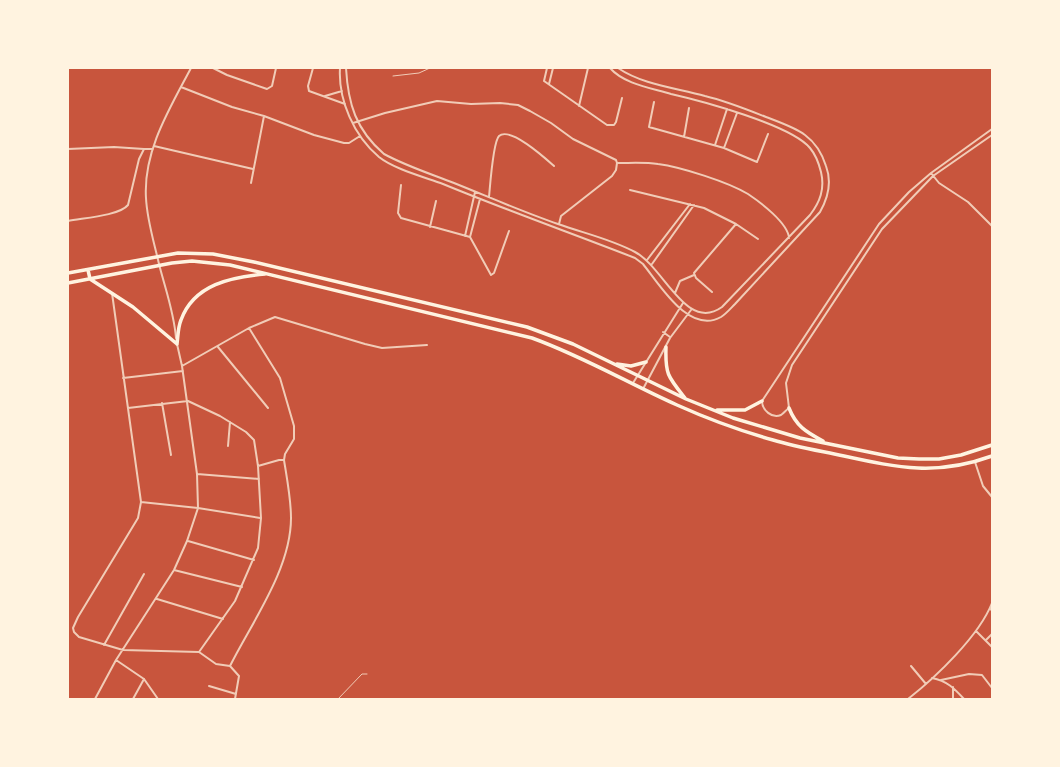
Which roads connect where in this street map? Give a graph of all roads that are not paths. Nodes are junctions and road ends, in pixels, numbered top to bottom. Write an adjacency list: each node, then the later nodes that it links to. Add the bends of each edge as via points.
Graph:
1 (192, 68): 15 (street)
2 (213, 68): 3 (street, via 267,89 272,86)
3 (276, 68)
4 (313, 68): 17 (street, via 309,91)
5 (340, 68): 16 (street)
6 (346, 68): 26 (street, via 350,100)
7 (430, 68): 13 (lane, via 419,73)
8 (547, 68): 14 (street, via 544,81)
9 (553, 68): 14 (street)
10 (588, 68): 21 (street)
11 (610, 68): 23 (street, via 635,83)
12 (618, 68): 78 (street, via 640,78 714,99 797,129 819,149 829,173 829,188 820,212 724,315 714,320 703,321)
13 (393, 76)
14 (549, 84): 21 (street)
15 (180, 87): 25 (street); 34 (street)
16 (342, 91): 17 (street); 20 (street)
17 (324, 96): 20 (street)
18 (622, 98): 21 (street, via 616,122 609,126)
19 (654, 102): 32 (street, via 650,127)
20 (345, 104): 27 (street)
21 (579, 106)
22 (689, 108): 32 (street)
23 (727, 109): 24 (street); 33 (street)
24 (737, 113): 35 (street); 63 (street, via 790,133 810,147 817,159 823,185 817,206)
25 (264, 116): 31 (street, via 307,133 344,143 349,143); 41 (street)
26 (358, 122): 27 (street); 39 (street, via 437,101 471,104 506,103 530,111 573,139 616,160); 47 (street, via 368,138 384,154)
27 (353, 123): 31 (street)
28 (992, 129): 42 (street)
29 (768, 134): 35 (street, via 757,162)
30 (992, 135): 43 (street)
31 (360, 136): 48 (street, via 381,158)
32 (684, 137): 33 (street)
33 (715, 145): 35 (street)
34 (154, 146): 38 (street); 41 (street)
35 (724, 148)
36 (68, 149): 37 (street)
37 (144, 149): 38 (street); 54 (street, via 125,208)
38 (153, 149): 82 (street, via 147,173 146,199 150,227 174,316)
39 (617, 163): 55 (street, via 612,176 561,216); 63 (street, via 659,164 718,181 748,194 786,227)
40 (554, 166): 49 (street, via 517,138 508,134 501,135 498,137 494,153)
41 (252, 169): 44 (street)
42 (931, 173): 43 (street); 97 (street, via 879,224)
43 (933, 176): 57 (street, via 939,183 968,202); 101 (street, via 882,229 792,365 786,383)
44 (251, 183)
45 (401, 185): 58 (street, via 398,215)
46 (630, 190): 52 (street)
47 (475, 192): 48 (street); 49 (street)
48 (474, 197): 50 (street); 60 (street)
49 (489, 197): 55 (street)
50 (480, 199): 61 (street); 76 (street, via 635,258)
51 (436, 201): 58 (street)
52 (690, 204): 53 (street); 64 (street)
53 (695, 205): 56 (street); 65 (street)
54 (68, 220)
55 (559, 224): 64 (street, via 620,245)
56 (736, 224): 62 (street); 69 (street)
57 (992, 226)
58 (430, 227): 60 (street)
59 (509, 231): 61 (street, via 492,275)
60 (466, 236): 61 (street)
61 (470, 237)
62 (758, 238)
63 (789, 238): 77 (street, via 714,313 704,315)
64 (647, 260): 65 (street)
65 (652, 264): 74 (street)
66 (88, 270): 67 (main road); 70 (main road); 87 (main road, via 169,253 213,254 527,327 562,339)
67 (68, 273)
68 (268, 274): 70 (main road, via 210,262 172,262); 82 (main road, via 227,279 211,286 186,310 180,321); 93 (main road, via 532,338)
69 (694, 275): 72 (street); 74 (street, via 680,281)
70 (90, 279): 71 (main road); 73 (main road)
71 (68, 283)
72 (712, 292)
73 (112, 293): 82 (main road); 91 (street)
74 (675, 293): 75 (street)
75 (683, 303): 76 (street); 77 (street)
76 (680, 308): 78 (street); 80 (street)
77 (691, 310): 78 (street)
78 (687, 315): 81 (street)
79 (248, 328): 83 (street, via 275,317 382,348); 84 (street); 109 (street, via 280,378 294,426 294,440)
80 (663, 332): 81 (street); 86 (street)
81 (670, 337): 85 (street)
82 (177, 344): 88 (street)
83 (427, 345)
84 (218, 347): 88 (street); 100 (street)
85 (666, 347): 92 (street); 95 (main road, via 665,364 668,376)
86 (646, 362): 87 (main road, via 631,366); 90 (street)
87 (611, 363): 90 (main road)
88 (182, 366): 89 (street)
89 (183, 371): 91 (street); 96 (street)
90 (637, 376): 92 (main road); 93 (street)
91 (123, 378): 99 (street)
92 (647, 381): 94 (street); 95 (main road)
93 (633, 383): 94 (main road)
94 (643, 388): 110 (main road, via 723,424 780,442 873,462 920,469)
95 (686, 399): 102 (main road)
96 (188, 401): 98 (street); 103 (street); 112 (street)
97 (762, 401): 101 (street, via 763,408 771,415 781,414); 102 (main road, via 745,410)
98 (162, 404): 99 (street); 107 (street)
99 (128, 408): 115 (street)
100 (268, 408)
101 (789, 408): 104 (main road, via 801,428)
102 (713, 409): 104 (main road, via 774,431)
103 (230, 422): 106 (street); 111 (street, via 254,440)
104 (826, 442): 105 (main road, via 898,458 919,459 961,455)
105 (992, 445)
106 (228, 446)
107 (171, 455)
108 (992, 456): 110 (main road)
109 (284, 460): 111 (street); 136 (street, via 291,518 285,554 268,598)
110 (975, 462): 114 (street, via 983,486)
111 (258, 466): 113 (street)
112 (197, 474): 113 (street); 116 (street)
113 (259, 479): 117 (street)
114 (992, 497)
115 (141, 502): 116 (street); 131 (street, via 138,518 73,628 79,637)
116 (198, 508): 117 (street); 118 (street)
117 (261, 518): 119 (street)
118 (188, 541): 119 (street); 120 (street)
119 (254, 560): 122 (street)
120 (174, 570): 122 (street); 123 (street)
121 (144, 574): 131 (street)
122 (242, 587): 127 (street)
123 (157, 599): 127 (street); 133 (street)
124 (992, 603): 125 (street)
125 (990, 608): 126 (street); 128 (street)
126 (992, 611)
127 (223, 619): 134 (street)
128 (976, 631): 130 (street); 139 (street)
129 (992, 634): 130 (street)
130 (986, 640): 132 (street)
131 (104, 645): 133 (street)
132 (992, 647)
133 (122, 650): 134 (street); 135 (street)
134 (199, 652): 136 (street, via 216,664)
135 (116, 660): 140 (street); 147 (street)
136 (230, 666): 146 (street, via 239,676)
137 (911, 666): 142 (street)
138 (367, 674): 151 (lane, via 362,674)
139 (932, 678): 141 (street); 142 (street)
140 (144, 679): 148 (street); 149 (street)
141 (941, 680): 144 (street); 145 (street, via 969,674 982,675)
142 (926, 684): 152 (street)
143 (209, 686): 146 (street)
144 (953, 686): 153 (street); 154 (street)
145 (992, 688)
146 (236, 694): 150 (street)
147 (95, 699)
148 (133, 699)
149 (158, 699)
150 (235, 699)
151 (338, 699)
152 (908, 699)
153 (953, 699)
154 (964, 699)

